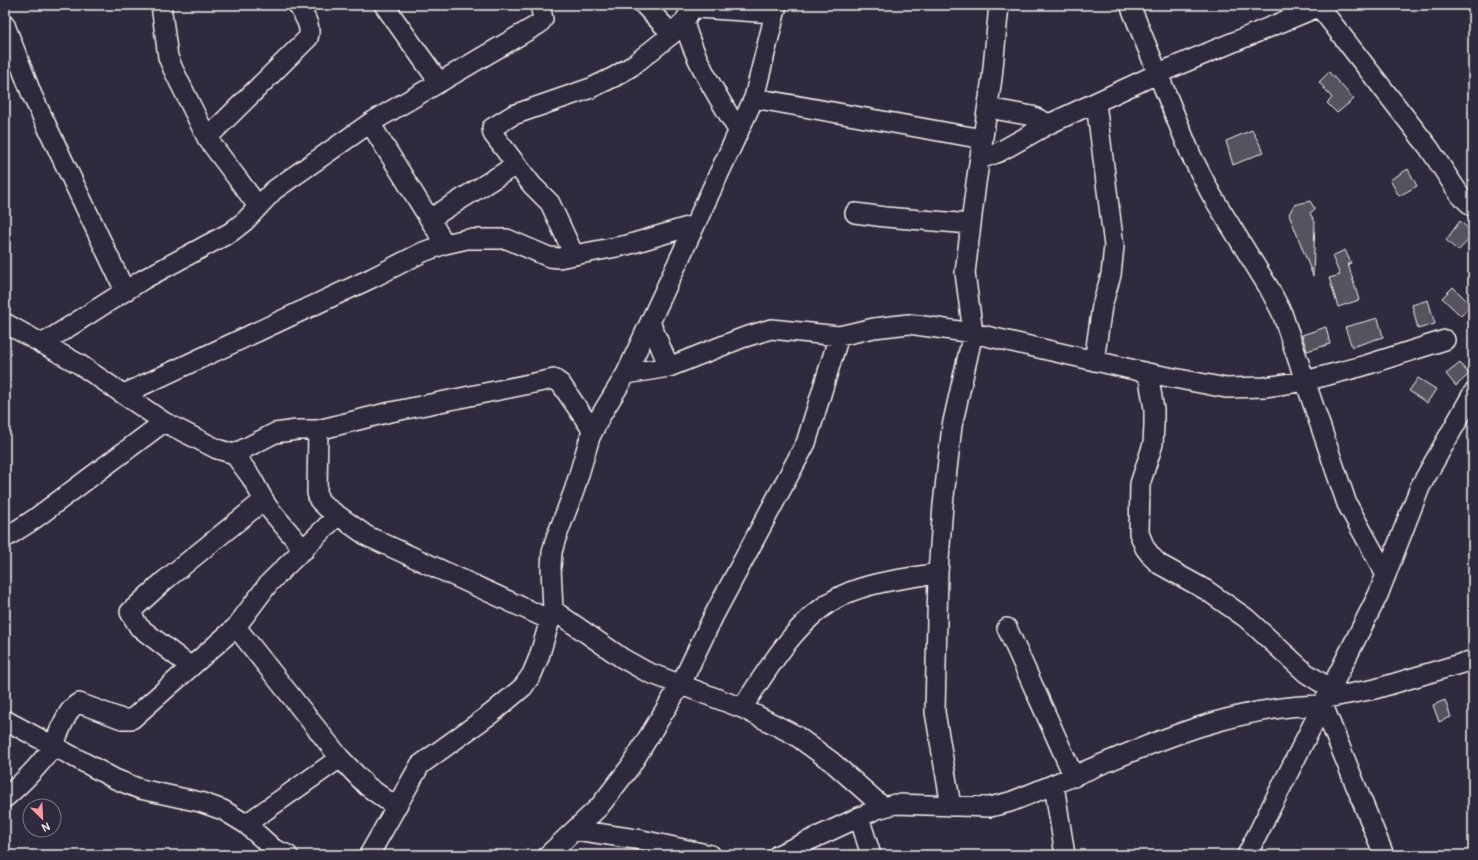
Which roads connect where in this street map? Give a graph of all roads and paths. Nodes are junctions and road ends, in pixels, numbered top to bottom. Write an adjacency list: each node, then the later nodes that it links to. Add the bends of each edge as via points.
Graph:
1 (161, 5): 20 (street, via 168,57)
2 (298, 5): 20 (street, via 308,23 308,38)
3 (384, 5): 13 (street)
4 (540, 5): 13 (street, via 544,19 540,24)
5 (644, 5): 11 (street)
6 (999, 5): 16 (street)
7 (1130, 5): 12 (street)
8 (1320, 6): 12 (street); 25 (street, via 1429,148 1460,195)
9 (775, 9): 11 (street, via 697,8 691,10); 14 (street)
10 (5, 26): 32 (street, via 32,95)
11 (678, 28): 19 (street); 23 (street, via 632,66 614,77 591,88 513,115 494,125 493,134)
12 (1159, 73): 15 (street); 43 (street, via 1191,155 1211,194 1282,313)
13 (439, 82): 17 (street)
14 (754, 98): 19 (street); 21 (street)
15 (1096, 103): 18 (street); 39 (street, via 1114,246 1111,275 1102,306)
16 (988, 108): 18 (street, via 1032,116); 21 (street)
17 (370, 123): 24 (street, via 274,190); 27 (street)
18 (1049, 124): 22 (street, via 1000,152)
19 (738, 130): 29 (street)
20 (207, 138): 24 (street)
21 (983, 139): 22 (street)
22 (980, 159): 28 (street)
23 (516, 165): 27 (street); 31 (street, via 550,203)
24 (258, 206): 32 (street, via 231,232)
25 (1473, 207)
26 (855, 213): 28 (street)
27 (431, 218): 30 (street)
28 (971, 224): 35 (street, via 965,273)
29 (694, 225): 31 (street, via 627,245); 33 (street)
30 (445, 244): 31 (street, via 467,239 507,239 549,257); 45 (street, via 423,252)
31 (574, 256)
32 (125, 291): 38 (street)
33 (650, 322): 40 (street); 42 (street)
34 (5, 323): 38 (street)
35 (973, 333): 36 (street, via 909,324); 39 (street); 54 (street, via 952,426)
36 (839, 336): 40 (street, via 771,329); 61 (street, via 806,443 718,608)
37 (1445, 340): 43 (street)
38 (42, 344): 45 (street, via 79,364)
39 (1094, 361): 41 (street)
40 (670, 367): 42 (street)
41 (1148, 373): 43 (street, via 1226,388 1265,387); 62 (street, via 1154,425 1153,444 1140,484 1139,533 1145,548 1160,564 1206,590 1246,618 1306,673)
42 (626, 374): 48 (street)
43 (1305, 381): 55 (street, via 1347,504)
44 (1473, 393): 55 (street, via 1420,487)
45 (124, 394): 46 (street)
46 (164, 422): 49 (street, via 218,449); 52 (street)
47 (318, 430): 48 (street, via 386,413 554,379 561,384); 49 (street, via 275,433); 51 (street, via 317,493 319,500)
48 (594, 431): 56 (street, via 552,552)
49 (234, 454): 50 (street)
50 (264, 500): 53 (street); 60 (street, via 130,612 139,627)
51 (337, 516): 53 (street); 56 (street, via 367,536)
52 (5, 538)
53 (304, 550): 57 (street, via 269,583)
54 (938, 573): 63 (street, via 860,589 843,595 821,608 795,633); 70 (street, via 935,712)
55 (1386, 575): 62 (street)
56 (552, 615): 61 (street, via 647,672); 71 (street, via 539,657 532,674 523,686 492,713 420,765)
57 (236, 627): 60 (street); 66 (street)
58 (1008, 628): 67 (street)
59 (1473, 660): 62 (street, via 1375,689)
60 (191, 667): 65 (street, via 130,719 122,719 76,704)
61 (681, 684): 63 (street); 75 (street, via 630,767 599,807)
62 (1327, 697): 67 (street, via 1238,714 1182,732); 83 (street); 84 (street)
63 (742, 708): 72 (street, via 795,736 832,762)
64 (5, 720): 65 (street)
65 (52, 746): 69 (street, via 24,780); 74 (street, via 115,779 140,789 200,802 223,810)
66 (340, 758): 71 (street, via 367,786); 74 (street)
67 (1074, 777): 68 (street)
68 (1054, 785): 70 (street, via 990,807); 82 (street)
69 (5, 798)
70 (951, 806): 72 (street, via 895,804)
71 (396, 807): 77 (street)
72 (883, 807): 73 (street)
73 (859, 817): 80 (street); 81 (street)
74 (246, 824): 76 (street, via 274,849)
75 (576, 830): 78 (street); 79 (street, via 642,840)
76 (288, 855)
77 (369, 855)
78 (548, 855)
79 (711, 855)
80 (778, 855)
81 (871, 855)
82 (1065, 855)
83 (1247, 855)
84 (1384, 855)

